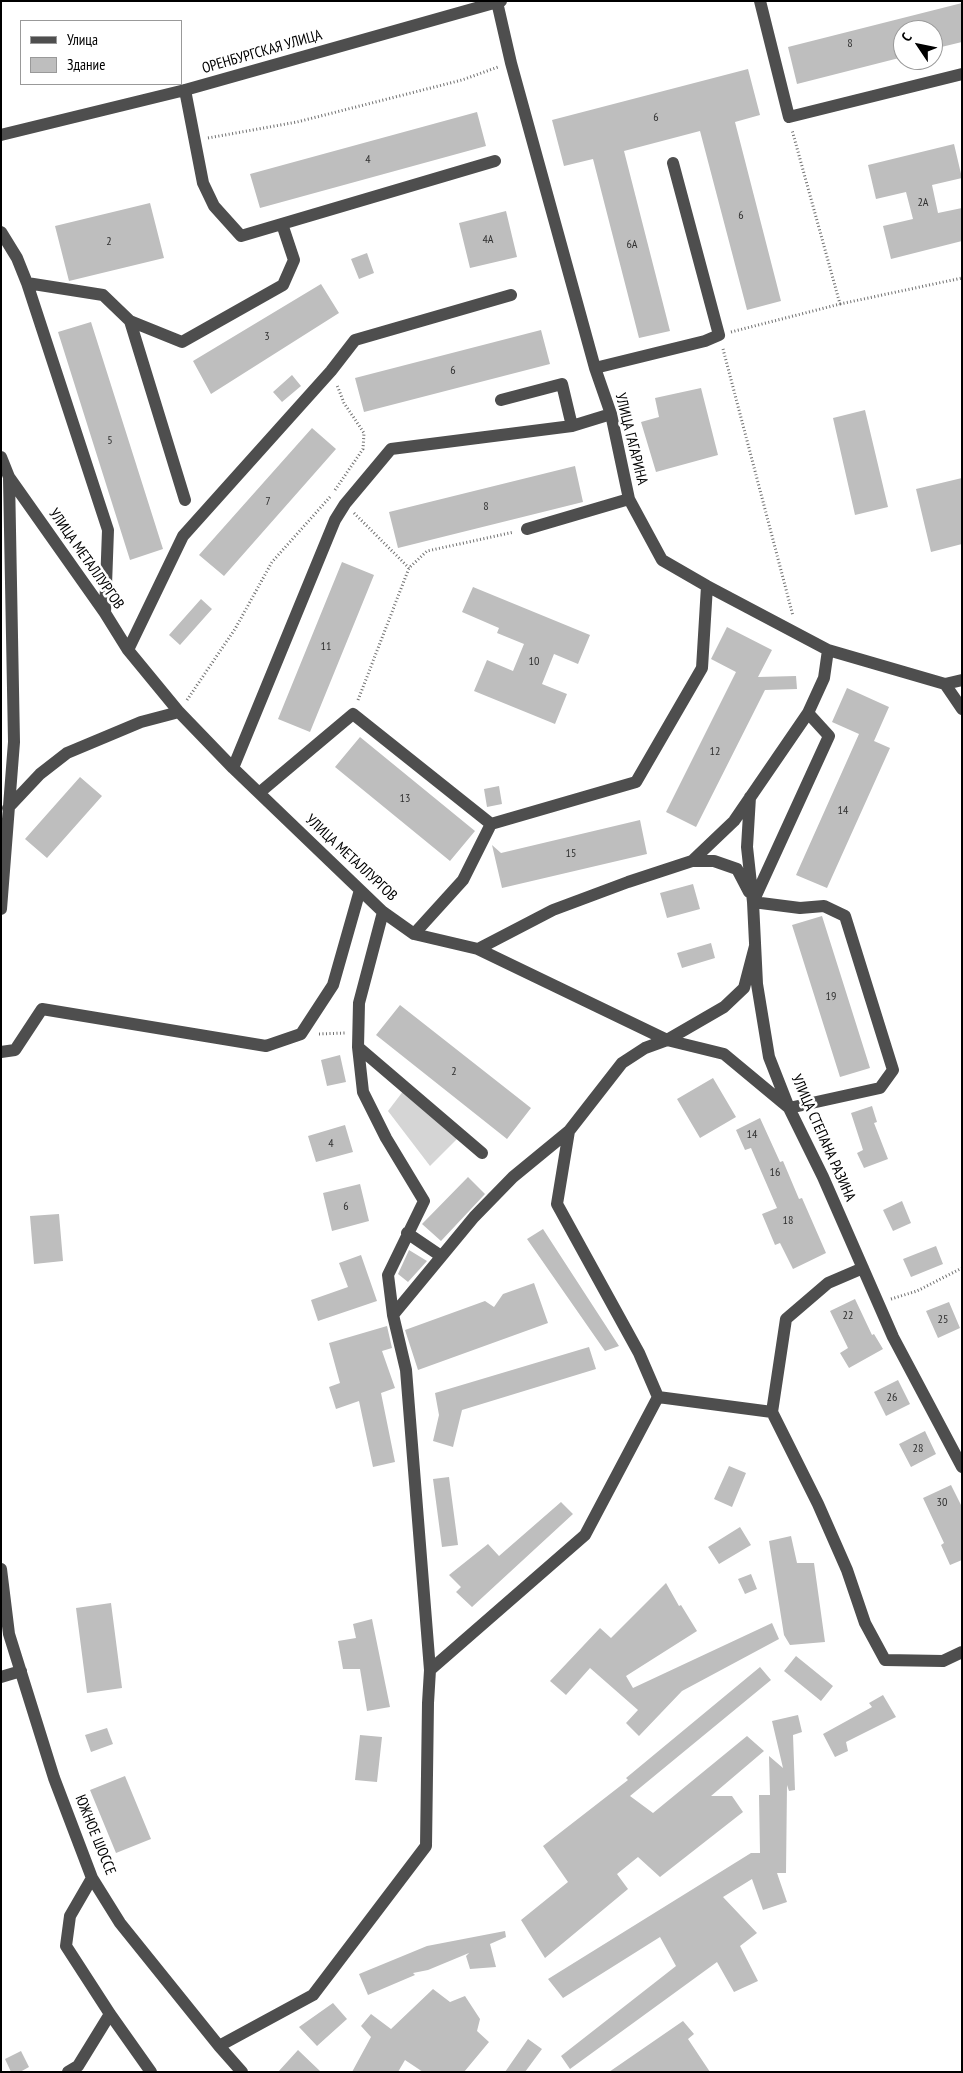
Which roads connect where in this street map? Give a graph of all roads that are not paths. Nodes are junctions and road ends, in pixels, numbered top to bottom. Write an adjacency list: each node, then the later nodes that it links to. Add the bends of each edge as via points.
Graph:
1 (760, 1): 3 (street, via 789,117)
2 (499, 2): 4 (street, ОРЕНБУРГСКАЯ УЛИЦА); 13 (street, УЛИЦА ГАГАРИНА, via 510,63)
3 (962, 74)
4 (185, 90): 5 (street, ОРЕНБУРГСКАЯ УЛИЦА); 8 (street, via 202,183 214,206 241,236)
5 (1, 135)
6 (495, 161): 8 (street)
7 (674, 163): 13 (street, via 720,335)
8 (282, 224): 12 (street, via 294,260 283,285 182,342)
9 (1, 232): 10 (street)
10 (27, 283): 12 (street, via 103,295); 23 (street, via 108,530)
11 (511, 295): 24 (street, via 355,340 183,536)
12 (130, 321): 20 (street)
13 (595, 368): 15 (street, УЛИЦА ГАГАРИНА)
14 (501, 400): 16 (street, via 562,384)
15 (611, 414): 16 (street); 19 (street, УЛИЦА ГАГАРИНА)
16 (572, 426): 31 (street, via 392,449 345,504 331,530)
17 (1, 457): 18 (street)
18 (9, 477): 23 (street, УЛИЦА МЕТАЛЛУРГОВ); 34 (street, via 14,742)
19 (629, 499): 21 (street); 22 (street, УЛИЦА ГАГАРИНА, via 662,560)
20 (185, 500)
21 (527, 529)
22 (706, 586): 25 (street, УЛИЦА ГАГАРИНА); 35 (street, via 702,668 636,782)
23 (104, 613): 24 (street, УЛИЦА МЕТАЛЛУРГОВ)
24 (128, 650): 29 (street, УЛИЦА МЕТАЛЛУРГОВ)
25 (828, 650): 27 (street, УЛИЦА ГАГАРИНА); 30 (street, via 824,678)
26 (962, 680): 27 (street, УЛИЦА ГАГАРИНА)
27 (945, 684): 28 (street)
28 (962, 709)
29 (179, 712): 31 (street, УЛИЦА МЕТАЛЛУРГОВ); 34 (street, via 141,722 66,753 40,774)
30 (808, 713): 33 (street); 39 (street, via 829,736)
31 (233, 768): 32 (street, УЛИЦА МЕТАЛЛУРГОВ)
32 (259, 793): 35 (street, via 353,714); 38 (street, УЛИЦА МЕТАЛЛУРГОВ)
33 (750, 797): 36 (street, via 734,822); 39 (street, УЛИЦА СТЕПАНА РАЗИНА, via 747,848)
34 (8, 808): 37 (street)
35 (491, 824): 42 (street, via 463,880)
36 (692, 861): 39 (street, via 714,861 737,869); 44 (street, via 553,910)
37 (3, 876): 40 (street)
38 (360, 890): 41 (street, УЛИЦА МЕТАЛЛУРГОВ); 47 (street, via 333,985 301,1034 266,1046 42,1009 15,1050)
39 (754, 902): 43 (street, УЛИЦА СТЕПАНА РАЗИНА); 48 (street, via 800,908 824,906 846,916 894,1070 880,1088)
40 (1, 909)
41 (383, 912): 42 (street, УЛИЦА МЕТАЛЛУРГОВ); 46 (street, via 359,1003)
42 (414, 934): 44 (street, УЛИЦА МЕТАЛЛУРГОВ)
43 (756, 946): 45 (street, via 744,988 724,1007); 48 (street, УЛИЦА СТЕПАНА РАЗИНА, via 757,984 769,1057)
44 (478, 949): 45 (street, УЛИЦА МЕТАЛЛУРГОВ)
45 (668, 1040): 48 (street, УЛИЦА МЕТАЛЛУРГОВ, via 724,1054); 49 (street, via 645,1048 622,1063)
46 (358, 1047): 50 (street); 51 (street, via 363,1092 424,1201)
47 (1, 1052)
48 (789, 1108): 53 (street, УЛИЦА СТЕПАНА РАЗИНА)
49 (569, 1131): 52 (street, via 513,1177 474,1216); 55 (street, via 557,1204 639,1353)
50 (482, 1153)
51 (407, 1233): 52 (street); 54 (street, via 388,1275)
52 (441, 1256): 54 (street)
53 (863, 1268): 56 (street, via 828,1283 786,1319); 57 (street, УЛИЦА СТЕПАНА РАЗИНА, via 894,1337)
54 (393, 1315): 60 (street, via 406,1370)
55 (658, 1397): 56 (street); 60 (street, via 584,1535)
56 (772, 1412): 59 (street, via 818,1504 847,1570 865,1623 885,1660 943,1661)
57 (962, 1467)
58 (1, 1570): 61 (street, ЮЖНОЕ ШОССЕ, via 9,1634)
59 (962, 1652)
60 (430, 1670): 65 (street, via 426,1846 313,1995)
61 (21, 1671): 62 (street); 63 (street, ЮЖНОЕ ШОССЕ, via 54,1778)
62 (1, 1677)
63 (92, 1878): 64 (street, via 70,1916 66,1946); 65 (street, ЮЖНОЕ ШОССЕ, via 120,1923)
64 (110, 2014): 66 (street, via 78,2066); 67 (street)
65 (219, 2046): 68 (street, ЮЖНОЕ ШОССЕ)
66 (68, 2072)
67 (151, 2072)
68 (242, 2072)

